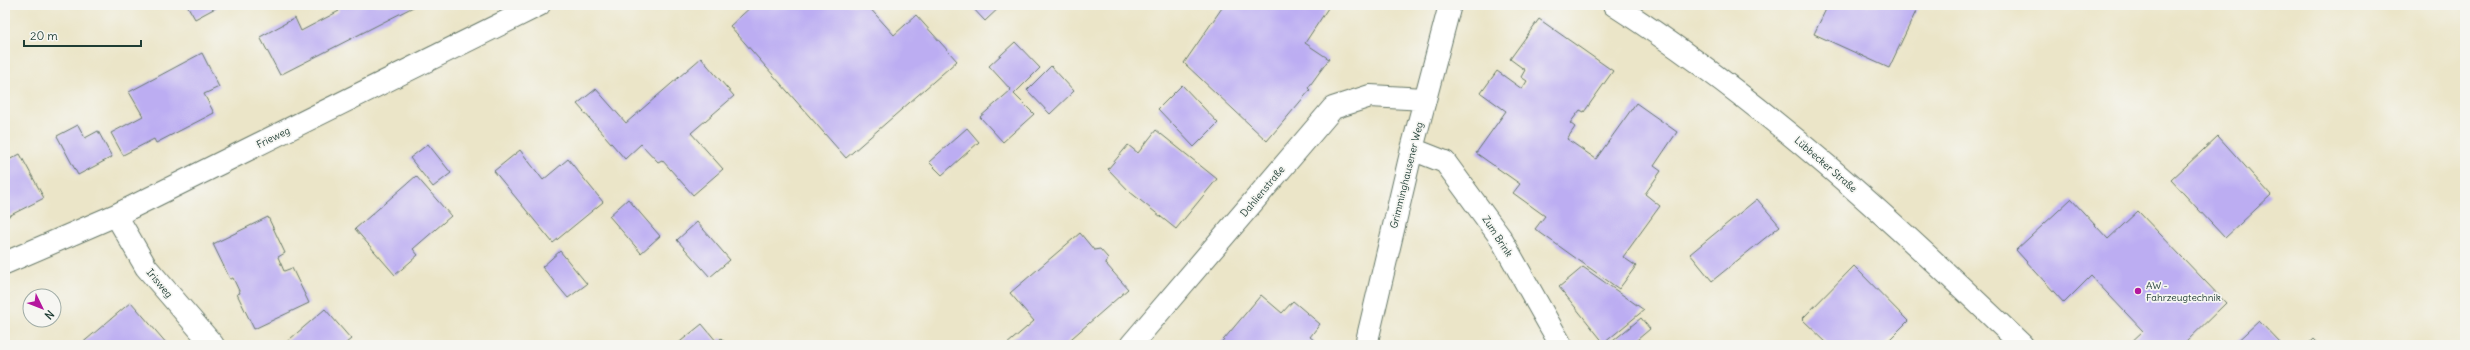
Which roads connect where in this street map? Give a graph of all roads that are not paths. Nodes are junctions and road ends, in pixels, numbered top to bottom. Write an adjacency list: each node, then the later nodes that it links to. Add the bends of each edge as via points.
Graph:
1 (539, 5): 6 (street, Frieweg)
2 (1450, 5): 4 (street, Grimminghausener Weg)
3 (1614, 5): 12 (street, Lübbecker Straße, via 1666,38 1826,162)
4 (1425, 100): 5 (street, Grimminghausener Weg); 9 (street, Dahlienstraße, via 1370,96 1333,108)
5 (1412, 149): 10 (street, Grimminghausener Weg); 11 (street, Zum Brink, via 1445,162 1500,237)
6 (116, 215): 7 (street, Frieweg); 8 (street, Irisweg, via 146,267)
7 (5, 263)
8 (213, 345)
9 (1131, 345)
10 (1366, 345)
11 (1561, 345)
12 (2022, 345)

